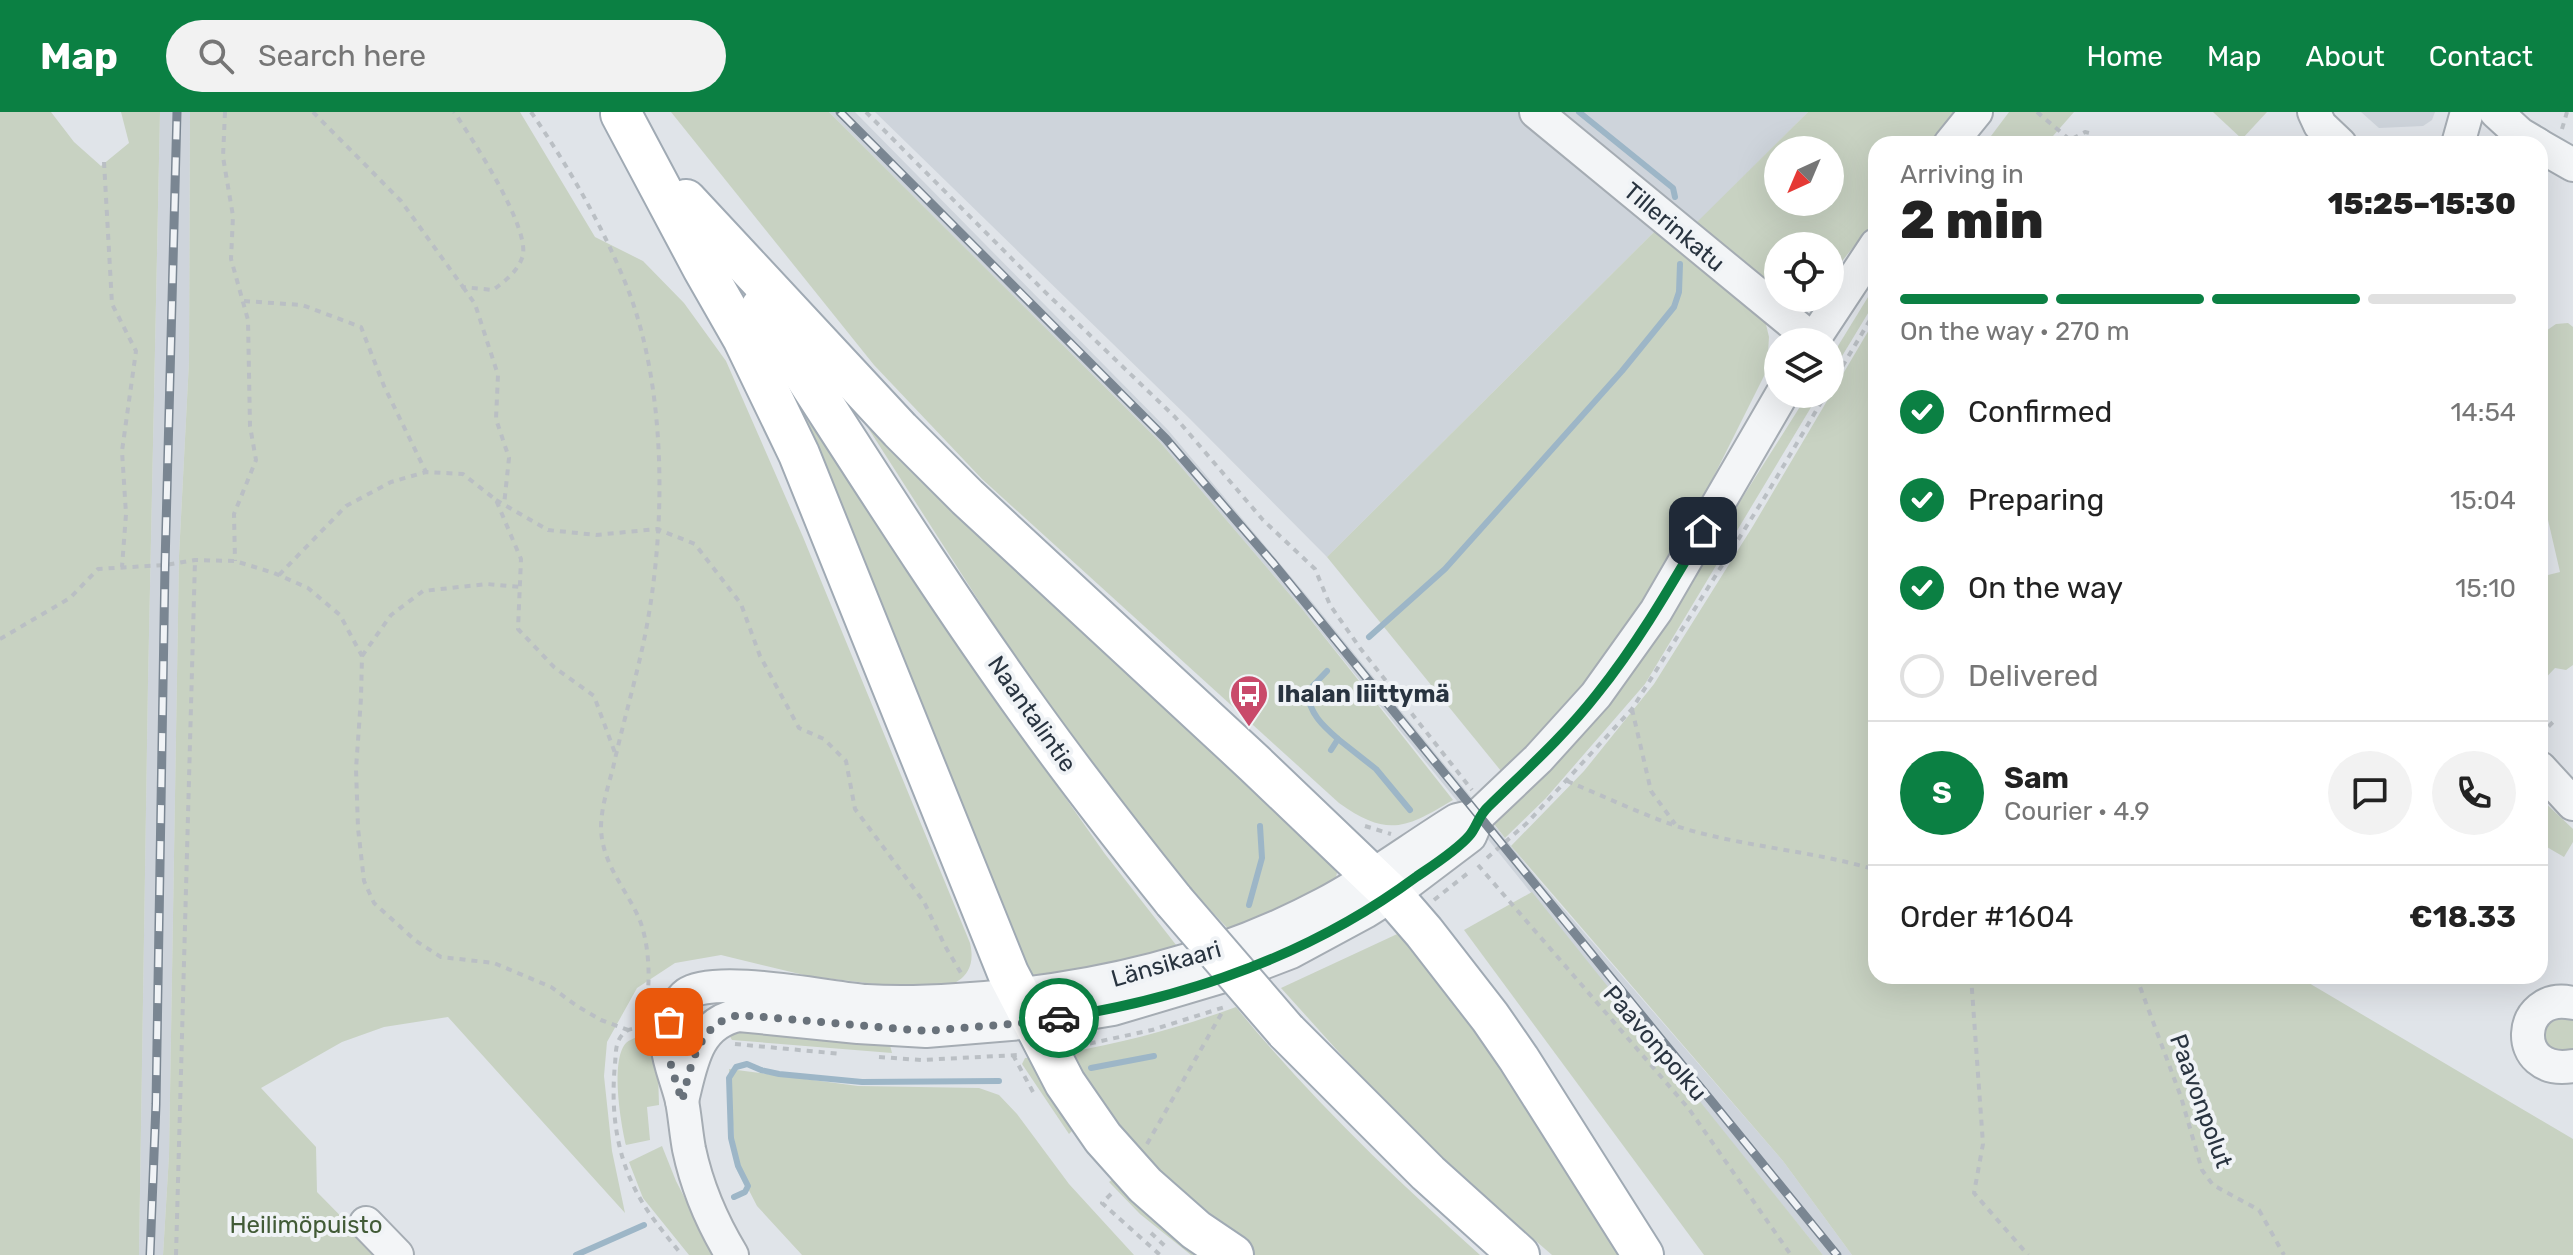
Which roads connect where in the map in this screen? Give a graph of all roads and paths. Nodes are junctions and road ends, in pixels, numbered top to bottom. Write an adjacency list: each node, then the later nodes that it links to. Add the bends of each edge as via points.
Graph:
1 (225, 112): 24 (path, via 231,259)
2 (313, 112): 23 (path, via 401,201)
3 (454, 112): 23 (path, via 520,225 524,255 513,274 493,290)
4 (531, 112): 33 (path, via 570,170 629,294 655,411 660,467)
5 (866, 112): 48 (path, via 1175,417 1263,520 1315,569 1330,605 1452,761)
6 (1536, 112): 26 (street, Tillerinkatu)
7 (1976, 112): 14 (street)
8 (2037, 112): 15 (path)
9 (2467, 112): 17 (street)
10 (2496, 112): 18 (street)
11 (2567, 112): 19 (path)
12 (620, 113): 21 (main road, Naantalintie); 58 (main road, via 743,338 799,454)
13 (2094, 134): 16 (path)
14 (1956, 136)
15 (2065, 136)
16 (2076, 136)
17 (2460, 136)
18 (2525, 136)
19 (2552, 148)
20 (104, 162): 36 (path, via 112,304 136,351 122,451)
21 (686, 200): 53 (main road, via 956,486); 74 (main road, Naantalintie, bridge, via 1028,711 1095,802 1286,1031)
22 (1868, 257): 27 (street)
23 (463, 287): 32 (path, via 475,304 498,375 496,419 509,458)
24 (244, 301): 30 (path, via 302,305 361,327); 35 (path, via 256,460 234,514)
25 (1868, 323): 28 (path)
26 (1796, 328)
27 (1821, 328)
28 (1844, 364)
29 (1774, 408): 48 (street, Länsikaari, via 1627,654 1566,730)
30 (426, 472): 31 (path, via 463,474); 37 (path, via 391,482 346,506)
31 (496, 500): 32 (path); 38 (path, via 521,559)
32 (504, 505): 33 (path, via 548,530 596,535)
33 (657, 529): 44 (path, via 643,643); 54 (path, via 695,544 741,604 760,656 799,728 824,739 846,761 855,809 924,902)
34 (195, 560): 35 (path); 36 (path); 68 (path)
35 (235, 561): 37 (path)
36 (122, 567): 39 (path, via 98,569 70,598)
37 (279, 575): 40 (path, via 308,588 340,615)
38 (520, 587): 40 (path, via 487,584 423,591 391,615); 44 (path, via 518,629 554,667 594,696)
39 (0, 639)
40 (362, 656): 62 (path, via 358,828 364,881 374,903 441,957 494,963 551,987 589,1013)
41 (1632, 709): 50 (path, via 1651,791)
42 (2555, 720): 43 (path)
43 (2548, 727)
44 (616, 755): 60 (path, via 601,826 611,869 646,942)
45 (2548, 777): 47 (street)
46 (1567, 781): 50 (path)
47 (2573, 804)
48 (1483, 811): 49 (path); 53 (street, Länsikaari, via 1470,836)
49 (1527, 823)
50 (1677, 826): 52 (path)
51 (1478, 865): 76 (path, Paavonpolku, via 1689,1109)
52 (1868, 868)
53 (1381, 885): 58 (street, Länsikaari, via 1326,903 1231,946); 75 (main road, via 1458,975 1519,1059)
54 (962, 975)
55 (1972, 984): 77 (path, via 1983,1144 1974,1193)
56 (2139, 984): 78 (path, Paavonpolut, via 2202,1170 2213,1185 2259,1210)
57 (2573, 1003): 63 (street, via 2557,1001 2537,1011 2527,1037 2539,1061 2560,1069)
58 (1026, 1008): 64 (street, Länsikaari, via 926,1031 739,1015 718,1021 703,1038); 64 (street, Länsikaari, via 866,1001 726,985 700,988 681,999 667,1032 668,1059); 73 (main road, via 1065,1083 1103,1138 1166,1205)
59 (1224, 1008): 65 (path)
60 (644, 1014)
61 (641, 1027): 62 (path)
62 (628, 1030): 70 (path, via 616,1047 612,1093 617,1134 632,1184)
63 (2573, 1066)
64 (682, 1101): 71 (street, Länsikaari, via 705,1204)
65 (1146, 1146)
66 (1111, 1194): 72 (path, via 1102,1203)
67 (366, 1223): 69 (street)
68 (176, 1255)
69 (397, 1255)
70 (682, 1255)
71 (732, 1255)
72 (1160, 1255)
73 (1233, 1255)
74 (1519, 1255)
75 (1643, 1255)
76 (1791, 1255)
77 (2028, 1255)
78 (2284, 1255)

